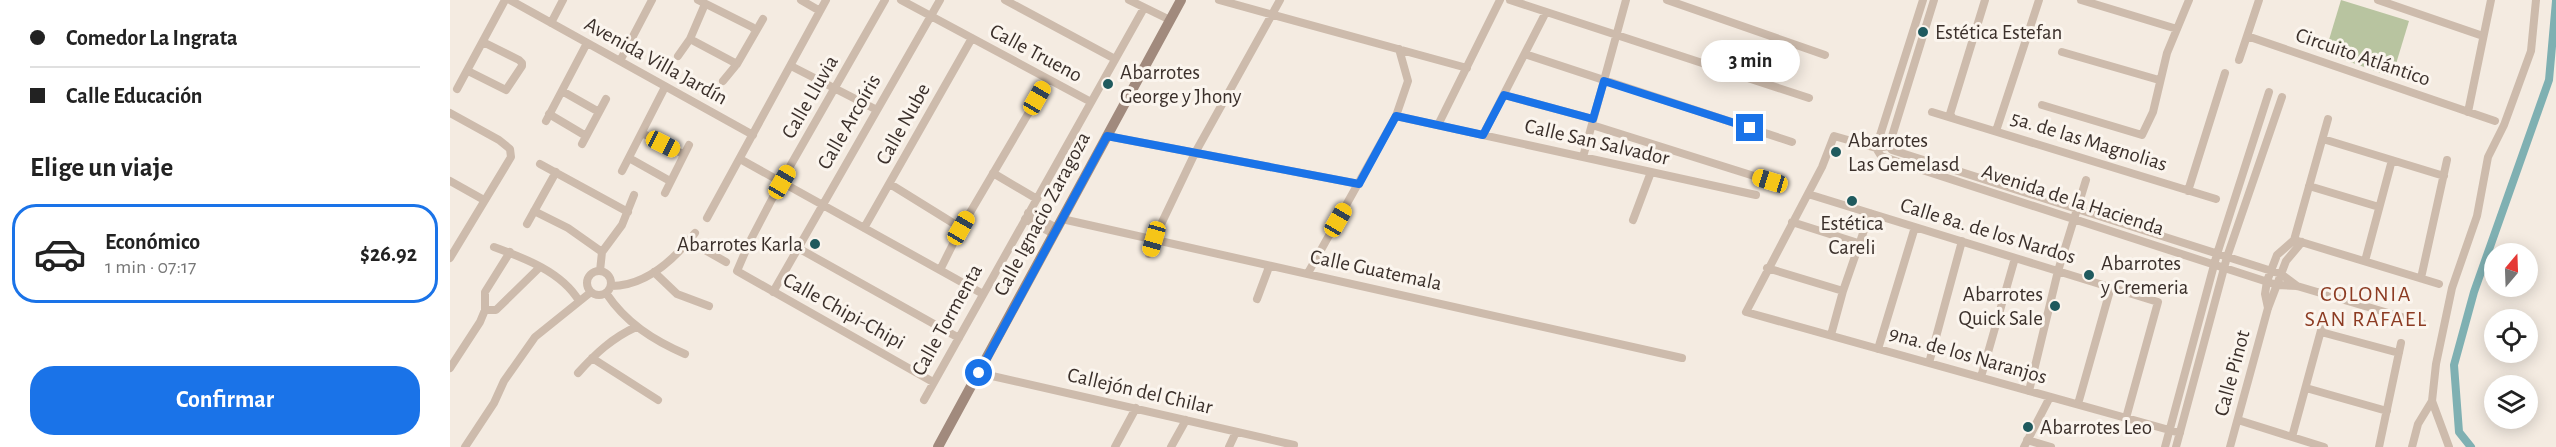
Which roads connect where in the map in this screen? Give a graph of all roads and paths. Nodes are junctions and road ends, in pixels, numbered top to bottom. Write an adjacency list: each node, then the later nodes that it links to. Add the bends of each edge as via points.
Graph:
1 (505, 0): 45 (street)
2 (510, 0): 37 (street, Avenida Villa Jardín)
3 (563, 0): 37 (street)
4 (652, 0): 54 (street)
5 (801, 0): 31 (street)
6 (826, 0): 31 (street)
7 (885, 0): 66 (street, Calle Lluvia)
8 (901, 0): 34 (street, Calle Trueno)
9 (940, 0): 34 (street, Calle Arcoíris)
10 (1005, 0): 52 (street)
11 (1129, 0): 30 (street)
12 (1181, 0): 36 (main road, Calle Ignacio Zaragoza)
13 (1219, 0): 33 (street)
14 (1280, 0): 33 (street)
15 (1500, 0): 57 (street)
16 (1510, 0): 32 (street)
17 (1626, 0): 40 (street)
18 (1667, 0): 50 (street)
19 (1923, 0): 98 (street)
20 (1934, 0): 96 (street)
21 (1985, 0): 81 (street)
22 (2039, 0): 86 (street)
23 (2081, 0): 38 (street)
24 (2189, 0): 38 (street)
25 (2259, 0): 41 (street)
26 (2378, 0): 42 (street)
27 (2491, 0): 42 (street)
28 (2536, 0): 214 (street, via 2531,51 2504,125 2488,156 2477,216 2452,288)
29 (702, 2): 39 (street); 44 (street)
30 (1144, 8): 36 (street); 52 (street, Calle Tormenta)
31 (820, 11): 56 (street)
32 (1546, 12): 40 (street); 49 (street)
33 (1272, 15): 47 (street); 100 (street)
34 (931, 16): 43 (street, Calle Trueno); 75 (street, Calle Arcoíris)
35 (763, 19): 39 (street)
36 (1170, 20): 91 (main road, Calle Ignacio Zaragoza)
37 (551, 23): 46 (street, Avenida Villa Jardín)
38 (2177, 29): 61 (street)
39 (755, 30): 55 (street)
40 (1617, 35): 63 (street); 71 (street)
41 (2247, 36): 53 (street); 78 (street, Circuito Atlántico)
42 (2483, 36): 78 (street)
43 (972, 38): 60 (street, Calle Trueno); 118 (street, Calle Nube)
44 (690, 39): 51 (street); 55 (street)
45 (483, 42): 58 (street); 58 (street, via 519,60 522,66 506,90)
46 (587, 43): 54 (street, Avenida Villa Jardín); 67 (street)
47 (1399, 50): 57 (street); 80 (street, via 1408,81)
48 (2062, 52): 61 (street)
49 (1524, 54): 63 (street); 69 (street)
50 (1825, 55)
51 (678, 56)
52 (1115, 59): 73 (street, Calle Tormenta)
53 (2238, 60)
54 (620, 61): 64 (street, Avenida Villa Jardín)
55 (737, 64): 62 (street)
56 (791, 66): 66 (street); 88 (street)
57 (1467, 68): 85 (street)
58 (468, 71): 65 (street)
59 (2225, 73): 121 (street)
60 (1048, 80): 73 (street, Calle Trueno); 111 (street)
61 (2159, 80): 74 (street, via 2153,112 2142,135)
62 (723, 81)
63 (1604, 81): 84 (street); 93 (street)
64 (665, 87): 87 (street); 88 (street, Avenida Villa Jardín)
65 (458, 89)
66 (836, 90): 75 (street); 117 (street, Calle Lluvia)
67 (562, 91): 76 (street); 90 (street, via 547,117)
68 (2270, 92): 97 (street)
69 (1504, 95): 84 (street); 89 (street)
70 (2282, 97): 99 (street)
71 (1809, 98)
72 (606, 99): 76 (street)
73 (1090, 102): 126 (street, Calle Tormenta)
74 (2042, 105)
75 (877, 110): 129 (street, Calle Arcoíris)
76 (599, 112): 90 (street)
77 (1932, 112): 81 (street, 5a. de las Magnolias)
78 (2468, 112): 83 (street, Circuito Atlántico)
79 (450, 114): 128 (street, via 510,149 511,157)
80 (1396, 116): 85 (street, Calle San Salvador); 119 (street)
81 (1952, 117): 86 (street, 5a. de las Magnolias)
82 (2328, 119): 92 (street)
83 (2494, 121)
84 (1593, 122): 102 (street); 116 (street)
85 (1438, 125): 89 (street, Calle San Salvador)
86 (1996, 131): 121 (street, 5a. de las Magnolias)
87 (642, 133): 101 (street); 103 (street)
88 (753, 135): 104 (street)
89 (1483, 135): 102 (street, Calle San Salvador)
90 (586, 136): 94 (street)
91 (1107, 136): 100 (street); 141 (main road, Calle Ignacio Zaragoza)
92 (2323, 139): 105 (street); 120 (street)
93 (1792, 142)
94 (582, 144)
95 (689, 145): 101 (street)
96 (1889, 146): 98 (street); 131 (street, Avenida de la Hacienda)
97 (2252, 147): 99 (street); 156 (street)
98 (1876, 148): 123 (street, via 1834,136); 136 (street, Avenida de la Hacienda, via 1888,159)
99 (2264, 150): 157 (street)
100 (1195, 153): 119 (street); 146 (street)
101 (683, 154): 115 (street)
102 (1583, 157): 110 (street, Calle San Salvador)
103 (629, 158): 108 (street); 115 (street)
104 (740, 159): 117 (street); 137 (street)
105 (2392, 160): 112 (street); 130 (street)
106 (2447, 160): 112 (street)
107 (540, 164): 109 (street)
108 (622, 171)
109 (556, 172): 132 (street); 133 (street)
110 (1651, 172): 125 (street, Calle San Salvador); 138 (street)
111 (993, 173): 126 (street); 144 (street)
112 (2444, 176): 175 (street)
113 (2086, 180): 131 (street)
114 (450, 181): 128 (street)
115 (670, 181): 122 (street)
116 (1770, 181)
117 (782, 182): 129 (street); 169 (street, Calle Lluvia)
118 (890, 184): 143 (street, Calle Nube); 144 (street)
119 (1359, 184): 173 (street)
120 (2309, 186): 130 (street); 148 (street)
121 (2188, 191): 127 (street, 5a. de las Magnolias)
122 (665, 193)
123 (1808, 194): 134 (street, Calle 8a. de los Nardos); 139 (street)
124 (634, 195): 133 (street)
125 (1756, 195)
126 (1037, 199): 135 (street, Calle Tormenta)
127 (2216, 199)
128 (484, 200): 158 (street)
129 (823, 205): 143 (street); 152 (street, Calle Arcoíris)
130 (2379, 207): 160 (street)
131 (2075, 209): 136 (street); 156 (street, Avenida de la Hacienda)
132 (534, 211): 140 (street); 154 (street)
133 (628, 212): 154 (street)
134 (1870, 213): 142 (street, Calle 8a. de los Nardos); 150 (street)
135 (1027, 216): 141 (street, Calle Guatemala); 185 (street, Calle Tormenta)
136 (2073, 218): 162 (street, Avenida de la Hacienda); 170 (street)
137 (707, 219)
138 (1633, 220)
139 (1792, 222): 150 (street); 166 (street)
140 (527, 224)
141 (1058, 227): 146 (street, Calle Guatemala); 205 (main road, Calle Ignacio Zaragoza)
142 (1915, 227): 149 (street, Calle 8a. de los Nardos); 198 (street)
143 (864, 228): 167 (street)
144 (961, 228): 167 (street)
145 (695, 233): 147 (street)
146 (1154, 239): 155 (street); 164 (street, Calle Guatemala)
147 (689, 240): 161 (street); 171 (street)
148 (2298, 241): 160 (street); 172 (street, Calle Pinot, via 2277,255); 174 (street, Calle Pinot)
149 (1962, 242): 159 (street, Calle 8a. de los Nardos); 203 (street)
150 (1858, 243): 182 (street)
151 (494, 247): 153 (street)
152 (798, 249): 184 (street, Calle Arcoíris); 196 (street)
153 (510, 252): 163 (street); 190 (street, via 485,292)
154 (602, 252): 168 (street)
155 (1149, 254)
156 (2217, 254): 157 (street, Avenida de la Hacienda); 162 (street)
157 (2227, 257): 165 (street); 172 (street, Avenida de la Hacienda)
158 (450, 258)
159 (2015, 258): 170 (street, Calle 8a. de los Nardos); 207 (street)
160 (2365, 261): 175 (street)
161 (726, 262)
162 (2214, 264): 165 (street, Avenida de la Hacienda); 221 (street)
163 (540, 267): 187 (street); 190 (street, via 496,310)
164 (1269, 267): 173 (street, Calle Guatemala); 186 (street)
165 (2224, 267): 176 (street, Avenida de la Hacienda); 223 (street)
166 (1767, 268): 182 (street); 195 (street, 9na. de los Naranjos, via 1746,312)
167 (940, 270): 185 (street)
168 (600, 271): 181 (street, via 610,278); 183 (street, via 589,276 587,285)
169 (737, 271): 184 (street, Calle Chipi-Chipi)
170 (2058, 271): 180 (street, Calle 8a. de los Nardos); 210 (street)
171 (654, 272): 181 (street, via 633,283); 188 (street, via 677,294)
172 (2271, 272): 174 (street, Avenida de la Hacienda); 176 (street, Calle Pinot)
173 (1308, 273): 202 (street, Calle Guatemala)
174 (2280, 274): 178 (street, Calle Pinot); 179 (street, Avenida de la Hacienda)
175 (2421, 278): 177 (street)
176 (2267, 281): 178 (street, Avenida de la Hacienda); 189 (street, Calle Pinot)
177 (2439, 284)
178 (2277, 285): 179 (street, Avenida de la Hacienda); 189 (street, Calle Pinot)
179 (2297, 286): 192 (street, Avenida de la Hacienda)
180 (2111, 287): 215 (street); 218 (street, Calle 8a. de los Nardos, via 2158,302)
181 (608, 289): 183 (street, via 598,295); 193 (street, via 620,311)
182 (1843, 291): 195 (street)
183 (591, 292): 187 (street)
184 (773, 292): 208 (street, Calle Chipi-Chipi)
185 (983, 294): 196 (street, Calle Tormenta)
186 (1257, 298)
187 (579, 301): 227 (street, via 535,337)
188 (709, 306)
189 (2268, 308): 220 (street, Calle Pinot)
190 (485, 310): 204 (street)
191 (2323, 322): 194 (street)
192 (2422, 323)
193 (636, 327): 200 (street); 201 (street, via 622,333)
194 (2321, 332): 199 (street); 209 (street)
195 (1831, 335): 198 (street, 9na. de los Naranjos)
196 (958, 338): 208 (street, Calle Tormenta)
197 (2401, 343): 199 (street)
198 (1878, 349): 203 (street, 9na. de los Naranjos)
199 (2399, 353): 217 (street)
200 (685, 354)
201 (592, 358): 206 (street); 212 (street)
202 (1682, 358)
203 (1929, 363): 207 (street, 9na. de los Naranjos)
204 (450, 368)
205 (979, 373): 216 (street, Callejón del Chilar); 228 (main road, Calle Ignacio Zaragoza)
206 (578, 374)
207 (1981, 377): 210 (street, 9na. de los Naranjos)
208 (933, 382): 213 (street, Calle Tormenta)
209 (2306, 388): 217 (street); 224 (street)
210 (2029, 391): 211 (street, 9na. de los Naranjos)
211 (2050, 397): 215 (street, 9na. de los Naranjos); 225 (street)
212 (658, 400)
213 (924, 400)
214 (2432, 401): 238 (street, via 2418,424); 239 (street)
215 (2078, 404): 218 (street, 9na. de los Naranjos)
216 (1136, 408): 219 (street, Callejón del Chilar); 229 (street)
217 (2387, 411): 237 (street)
218 (2126, 418): 221 (street, 9na. de los Naranjos)
219 (1186, 420): 222 (street, Callejón del Chilar); 230 (street)
220 (2238, 420): 224 (street); 235 (street, Calle Pinot)
221 (2170, 430): 223 (street, 9na. de los Naranjos); 233 (street)
222 (1236, 432): 226 (street, Callejón del Chilar); 231 (street)
223 (2180, 433): 234 (street)
224 (2292, 437): 236 (street)
225 (2025, 444): 232 (street)
226 (1294, 445)
227 (465, 447)
228 (938, 447)
229 (1115, 447)
230 (1171, 447)
231 (1229, 447)
232 (2051, 447)
233 (2165, 447)
234 (2176, 447)
235 (2230, 447)
236 (2324, 447)
237 (2379, 447)
238 (2412, 447)
239 (2450, 447)

